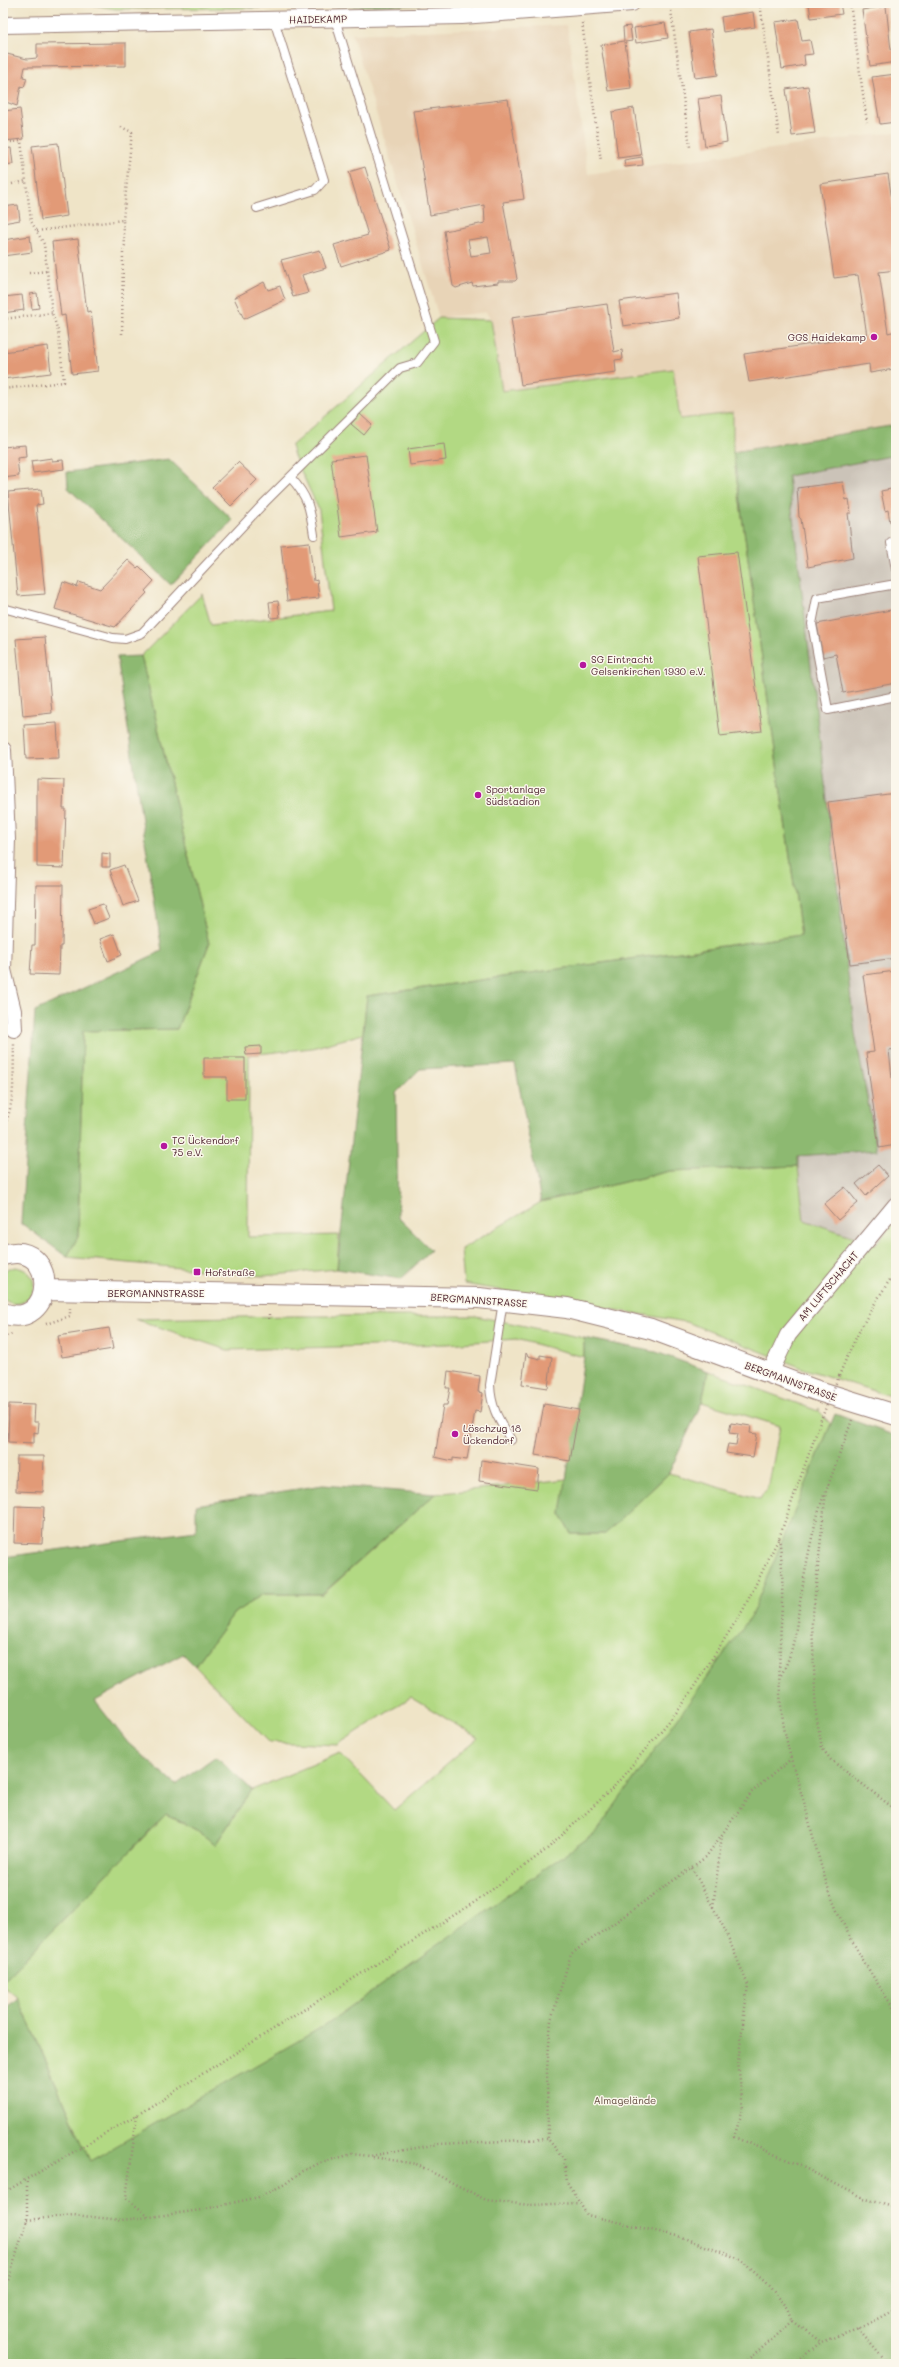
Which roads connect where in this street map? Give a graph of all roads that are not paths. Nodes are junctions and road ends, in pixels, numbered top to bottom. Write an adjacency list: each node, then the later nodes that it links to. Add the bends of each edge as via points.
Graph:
1 (632, 3): 2 (street, HAIDEKAMP)
2 (589, 5): 3 (street, HAIDEKAMP, via 462,16)
3 (335, 19): 4 (street, HAIDEKAMP); 7 (lane, via 434,341 416,363 400,368)
4 (274, 20): 5 (street, HAIDEKAMP); 6 (lane, via 324,180 315,190)
5 (3, 25)
6 (257, 208)
7 (291, 478): 8 (lane, via 304,492); 12 (lane, via 142,633 135,637 113,638)
8 (314, 535)
9 (896, 542): 10 (lane, via 891,543)
10 (896, 569)
11 (896, 584): 13 (lane, via 817,598 812,624 828,710)
12 (3, 608)
13 (896, 696)
14 (3, 750): 15 (street, via 7,839 3,970 14,1011)
15 (14, 1029)
16 (896, 1205): 21 (street, AM LUFTSCHACHT, via 788,1335)
17 (3, 1254): 18 (street, via 22,1254 35,1261 43,1272)
18 (45, 1290): 19 (street, BERGMANNSTRASSE); 20 (street, via 42,1300 26,1314)
19 (503, 1300): 21 (street, BERGMANNSTRASSE, via 567,1308 651,1329); 23 (lane, via 490,1385 495,1414)
20 (4, 1316)
21 (770, 1373): 22 (street, BERGMANNSTRASSE, via 856,1404)
22 (896, 1415)
23 (511, 1440)

